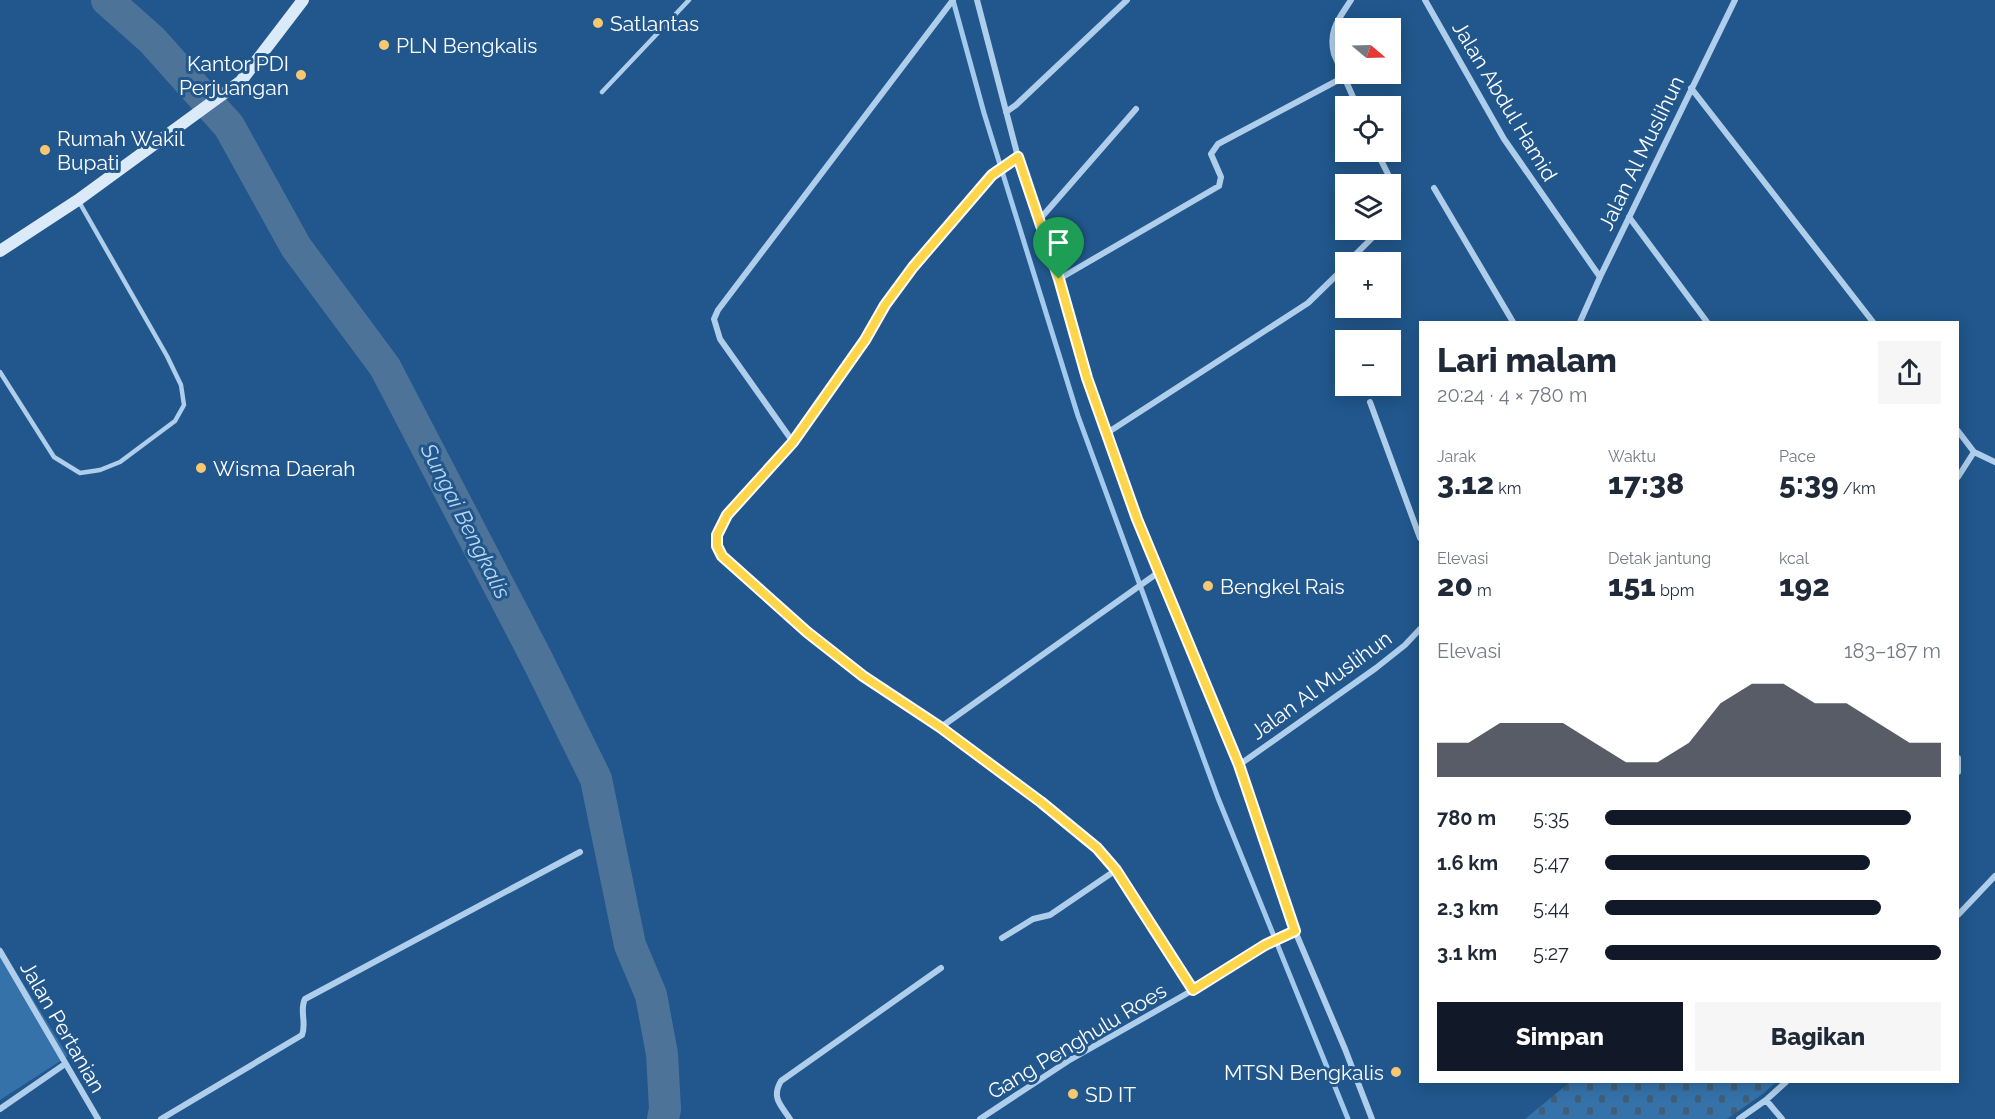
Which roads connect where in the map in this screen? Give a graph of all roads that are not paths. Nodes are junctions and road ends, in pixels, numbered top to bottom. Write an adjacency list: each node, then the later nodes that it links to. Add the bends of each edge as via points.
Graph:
1 (303, 0): 19 (street, via 241,81)
2 (689, 0): 14 (lane)
3 (953, 0): 36 (street, via 714,319 720,339)
4 (977, 0): 16 (street)
5 (1127, 0): 16 (street)
6 (1351, 0): 9 (street)
7 (1425, 0): 26 (street, Jalan Abdul Hamid, via 1504,140)
8 (1736, 0): 13 (street, Jalan Al Muslihun)
9 (1340, 18)
10 (1335, 26): 11 (street, via 1332,37)
11 (1335, 56)
12 (1335, 82): 27 (street, via 1218,144 1211,154 1221,177 1218,186)
13 (1691, 88): 20 (street, Jalan Al Muslihun); 31 (street)
14 (603, 92)
15 (1136, 109): 21 (street)
16 (1006, 112): 17 (street)
17 (1018, 157): 21 (street); 36 (street, via 992,175 913,267)
18 (1434, 188): 28 (street)
19 (78, 200): 23 (street); 32 (lane, via 167,356 181,385 184,405 176,421 120,462 80,473 54,457)
20 (1629, 217): 26 (street, Jalan Al Muslihun); 30 (street)
21 (1040, 219): 27 (street)
22 (1370, 240): 24 (street)
23 (0, 252)
24 (1359, 252)
25 (1335, 276): 35 (street, via 1308,303)
26 (1600, 277): 29 (street, Jalan Al Muslihun)
27 (1059, 279): 35 (street)
28 (1512, 321)
29 (1580, 321)
30 (1706, 321)
31 (1872, 321)
32 (0, 372)
33 (1370, 402): 40 (street)
34 (1959, 432): 37 (street)
35 (1107, 433): 41 (street)
36 (793, 442): 43 (street, via 727,515 717,535 722,556 863,676)
37 (1974, 452): 38 (street); 39 (street)
38 (1995, 462)
39 (1959, 475)
40 (1419, 535)
41 (1159, 572): 43 (street); 44 (street)
42 (1419, 630): 44 (street, Jalan Al Muslihun, via 1376,668)
43 (940, 727): 46 (street, via 1041,802 1097,848)
44 (1239, 765): 49 (street)
45 (580, 852): 59 (street, via 304,999 302,1035)
46 (1116, 870): 50 (street, via 1050,915 1030,920); 53 (street)
47 (1995, 876): 48 (street)
48 (1959, 914)
49 (1295, 931): 53 (street, Gang Penghulu Roes); 62 (street)
50 (1002, 938)
51 (0, 951): 54 (street, Jalan Pertanian)
52 (941, 968): 60 (street, via 781,1082 776,1097)
53 (1193, 990): 61 (street, Gang Penghulu Roes, via 1068,1061)
54 (65, 1064): 57 (street); 58 (street, Jalan Pertanian)
55 (1785, 1083): 56 (street)
56 (1766, 1100): 63 (street); 64 (street)
57 (0, 1108)
58 (98, 1119)
59 (161, 1119)
60 (790, 1119)
61 (980, 1119)
62 (1372, 1119)
63 (1738, 1119)
64 (1782, 1119)

